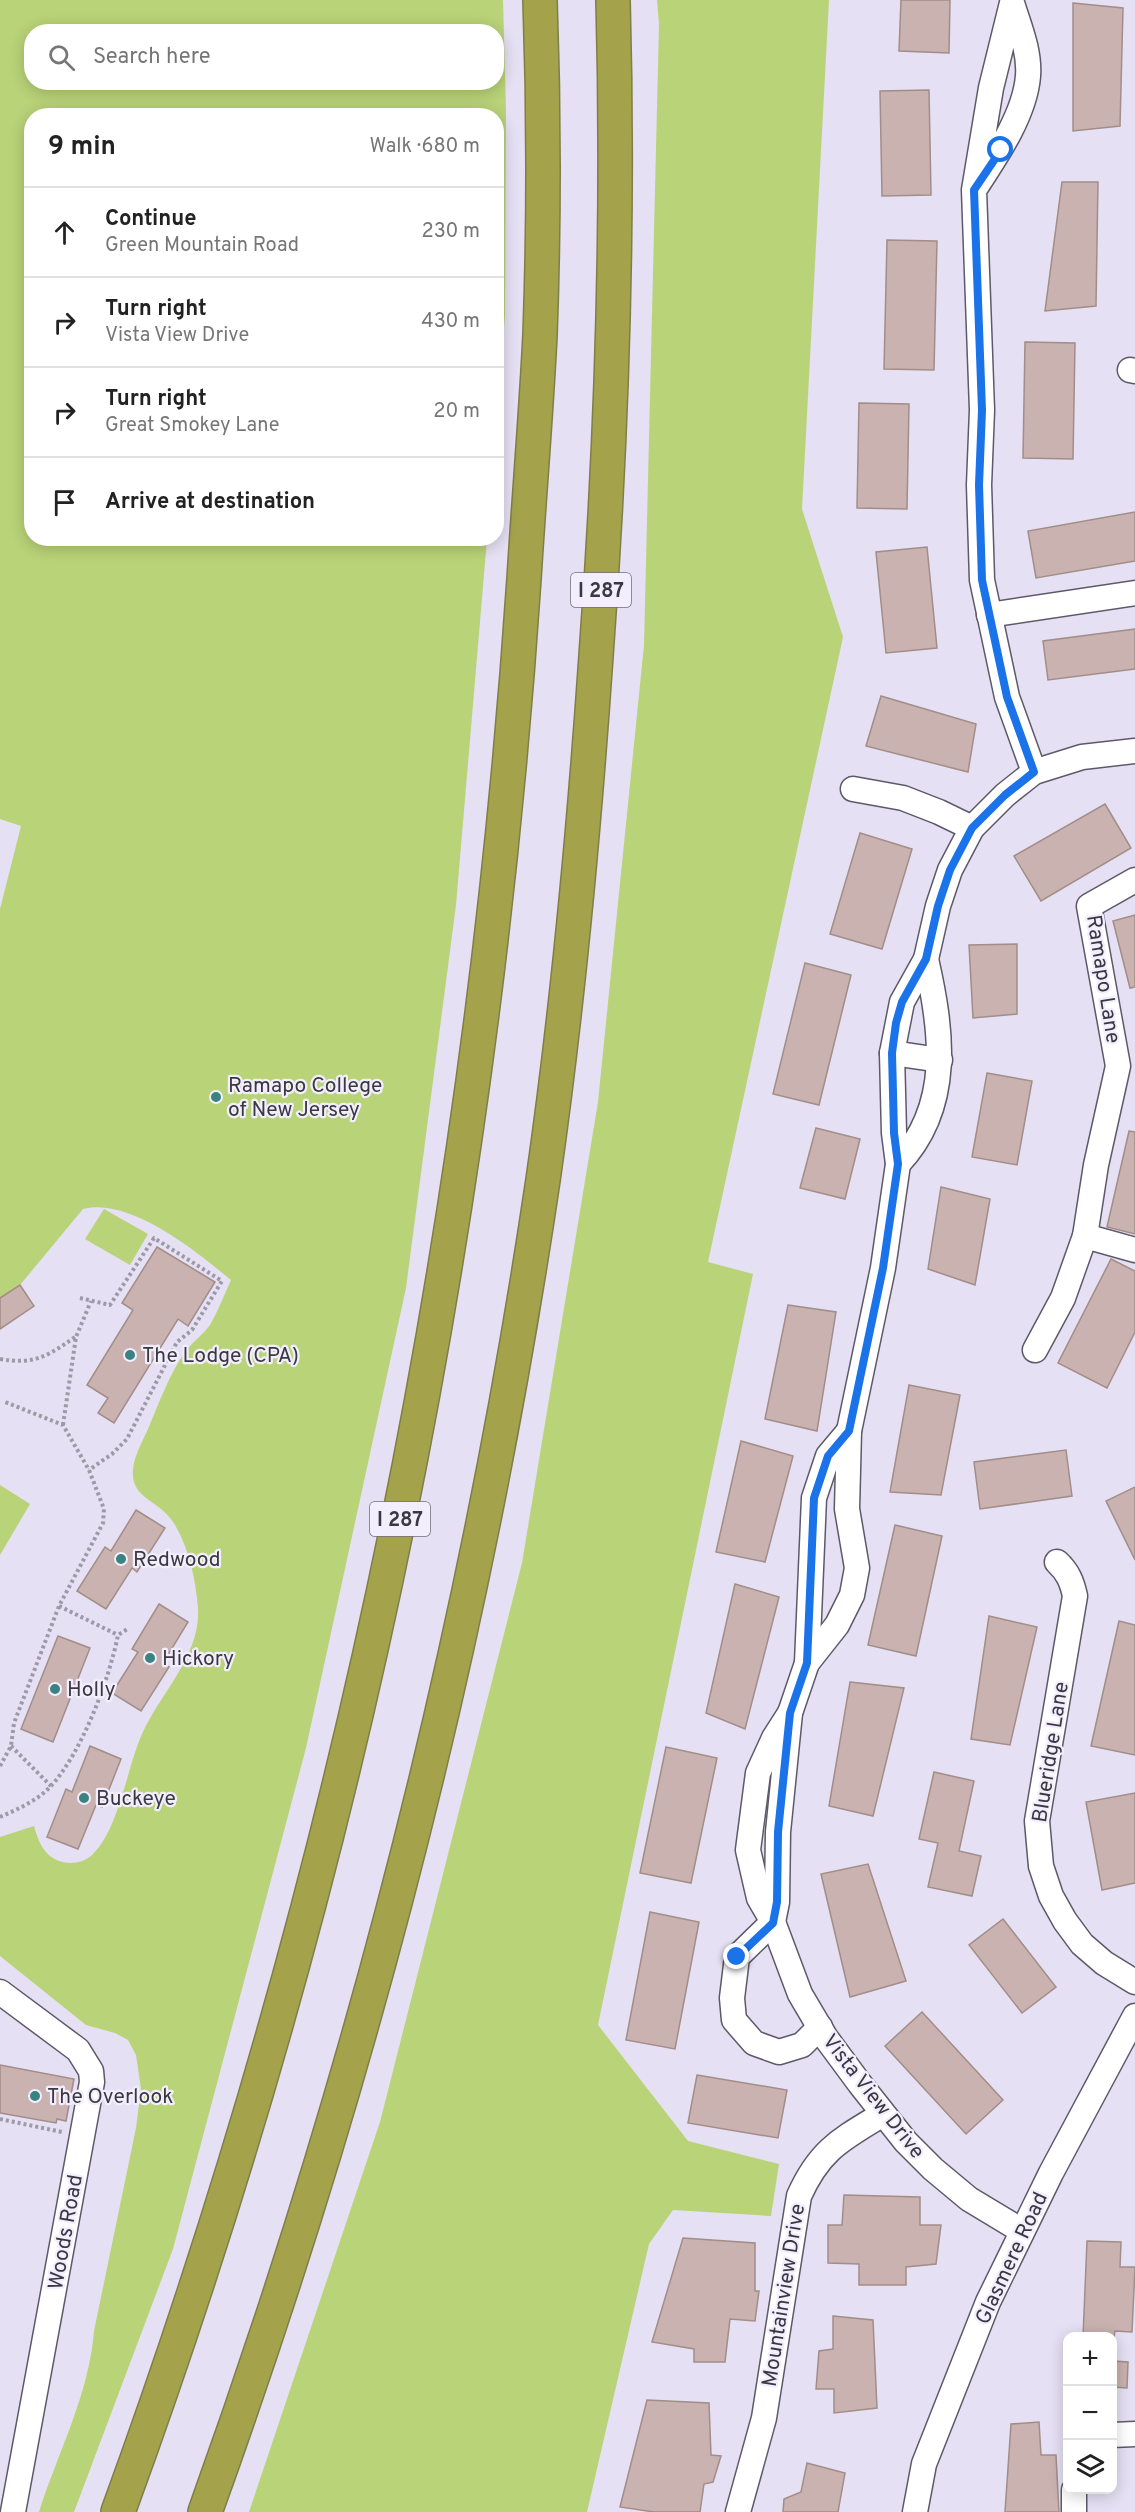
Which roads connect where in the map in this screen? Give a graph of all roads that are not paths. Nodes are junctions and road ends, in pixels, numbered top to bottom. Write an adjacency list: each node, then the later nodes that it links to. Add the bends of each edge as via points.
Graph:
1 (540, 0): 34 (highway, I 287, via 540,335 520,644 490,959 436,1328 372,1650 296,1955 206,2258)
2 (613, 0): 35 (highway, I 287, via 614,243 603,558 570,968 526,1288 457,1645 375,1976 285,2283)
3 (1012, 1): 4 (street, via 991,88); 4 (street, via 1025,47 1028,76 1001,150)
4 (974, 190): 6 (street, via 982,410 982,580)
5 (1135, 593): 6 (street)
6 (989, 615): 8 (street, via 1007,697)
7 (1135, 751): 8 (street, Vista View Drive, via 1082,757)
8 (1034, 772): 10 (street, Vista View Drive)
9 (853, 789): 10 (street, via 903,798)
10 (972, 828): 12 (street, Vista View Drive, via 950,870)
11 (1135, 880): 15 (street, Ramapo Lane, via 1089,906)
12 (926, 959): 13 (street, Vista View Drive, via 902,1002); 14 (street, Vista View Drive)
13 (892, 1053): 14 (street); 16 (street, Vista View Drive)
14 (940, 1060): 16 (street, Vista View Drive, via 937,1093 930,1111 910,1152)
15 (1127, 1067): 17 (street, Ramapo Lane, via 1096,1165)
16 (898, 1164): 20 (street, Vista View Drive, via 883,1268)
17 (1085, 1236): 18 (street); 19 (street, Ramapo Lane, via 1063,1298)
18 (1135, 1250)
19 (1035, 1350)
20 (849, 1431): 22 (street, Vista View Drive, via 828,1456 814,1498); 22 (street, Vista View Drive, via 847,1509 857,1568 852,1595 837,1625)
21 (1057, 1562): 24 (street, Blueridge Lane, via 1073,1582 1075,1596 1038,1821 1041,1866 1051,1896 1082,1944)
22 (807, 1663): 23 (street, Vista View Drive, via 790,1713)
23 (773, 1923): 27 (street, Vista View Drive, via 800,1994); 27 (street, via 737,1957 732,1998 734,2020 754,2043 779,2052 802,2045)
24 (1135, 1982)
25 (0, 1992): 33 (street, Woods Road, via 78,2050 91,2071 92,2082)
26 (1135, 2016): 29 (street, Glasmere Road)
27 (820, 2027): 28 (street, Vista View Drive)
28 (883, 2114): 29 (street, Vista View Drive, via 933,2169 969,2199); 36 (street, Mountainview Drive, via 822,2156 799,2196 764,2418)
29 (1022, 2231): 37 (street, Glasmere Road, via 947,2402 924,2464)
30 (1135, 2434): 31 (street)
31 (1117, 2435)
32 (1074, 2494): 38 (street)
33 (14, 2512)
34 (118, 2512)
35 (205, 2512)
36 (738, 2512)
37 (915, 2512)
38 (1074, 2512)

